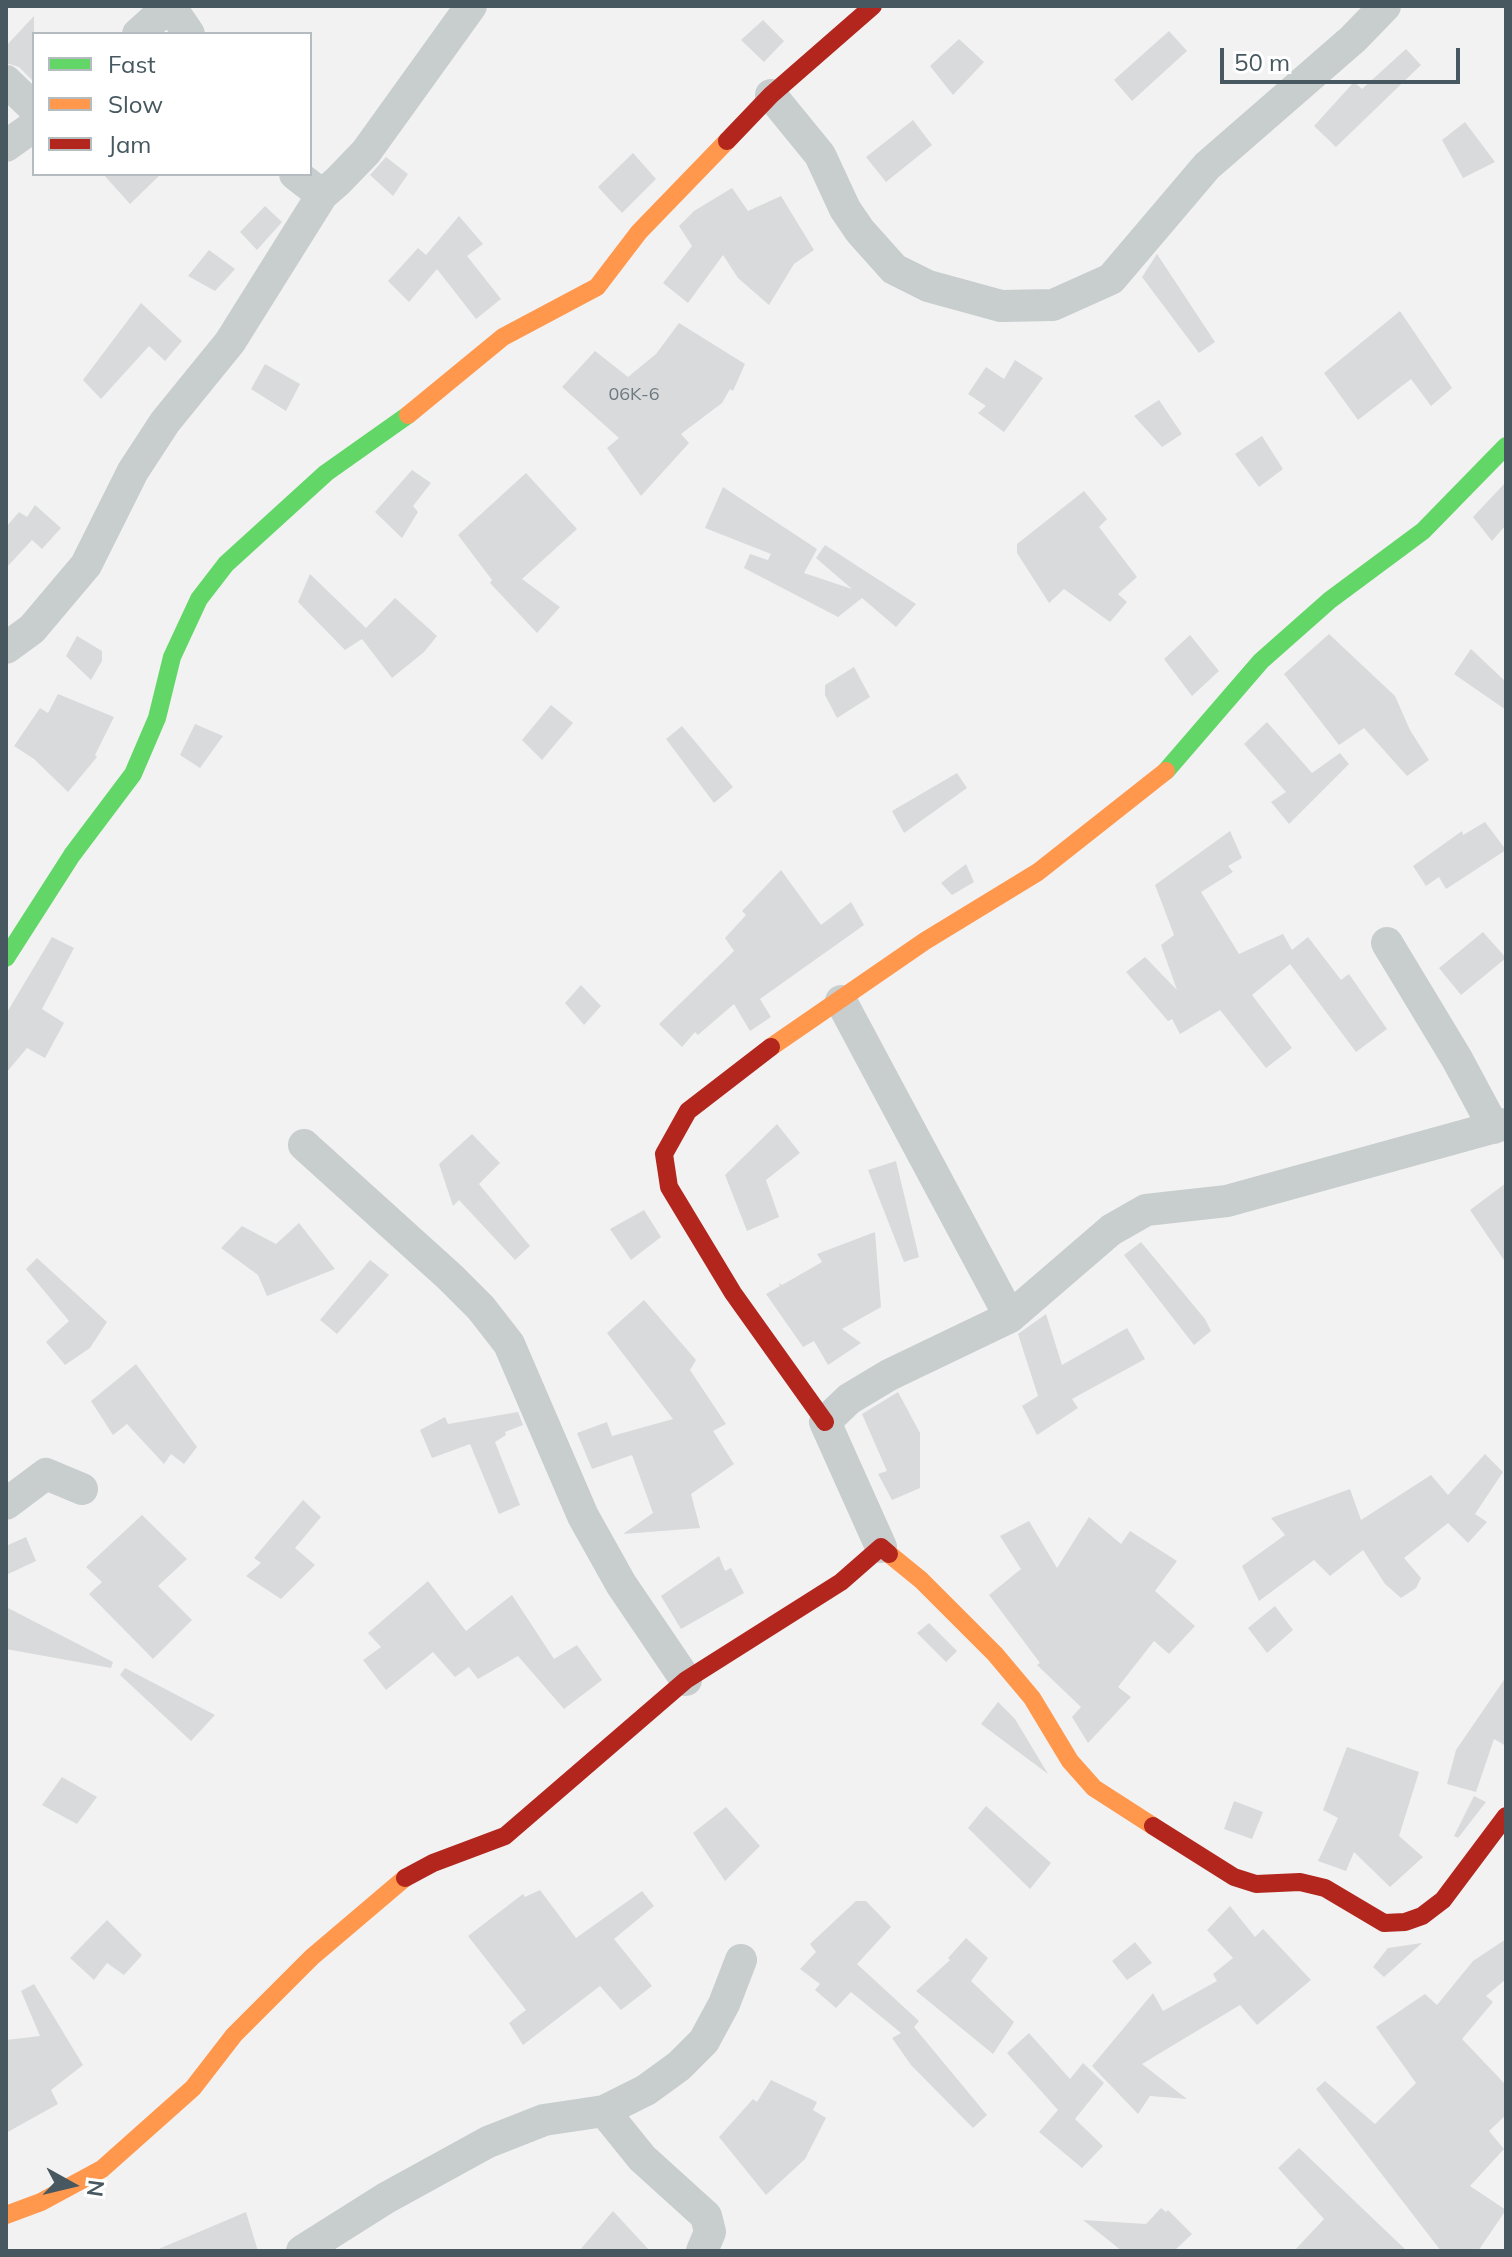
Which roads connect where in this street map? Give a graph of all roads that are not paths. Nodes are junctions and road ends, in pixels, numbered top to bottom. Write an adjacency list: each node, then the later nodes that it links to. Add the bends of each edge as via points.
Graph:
1 (169, 6): 5 (street); 6 (street)
2 (471, 6): 13 (street, via 366,152)
3 (873, 6): 8 (street)
4 (1385, 6): 8 (street, via 1207,166 1111,279 1053,305 1001,306 928,286 894,269 860,231 820,155)
5 (140, 32)
6 (188, 32)
7 (6, 81): 9 (street)
8 (771, 95): 17 (street, via 639,232 597,287 503,337 422,405 326,473 226,564 199,599 172,657 157,718 133,774)
9 (32, 106)
10 (32, 127): 11 (street)
11 (6, 146)
12 (298, 176): 13 (street)
13 (322, 195): 15 (street, via 230,342 133,471 86,565 32,629)
14 (1506, 446): 18 (street, via 1423,531 1330,600 1261,661 1159,779 1038,872 925,941)
15 (6, 648)
16 (1387, 943): 19 (street)
17 (9, 945)
18 (841, 1001): 21 (street); 22 (street, via 745,1065 688,1111 664,1154 669,1187 695,1235)
19 (1500, 1126): 21 (street, via 1227,1201 1146,1210 1111,1230)
20 (304, 1145): 26 (street, via 450,1277 509,1344 583,1516)
21 (1010, 1317): 22 (street, via 889,1375 849,1399)
22 (825, 1422): 25 (street)
23 (82, 1489): 24 (street, via 46,1474)
24 (6, 1504)
25 (881, 1547): 26 (street, via 841,1582); 27 (street, via 995,1654 1094,1788 1234,1877 1256,1884 1300,1882 1325,1888 1384,1923 1405,1922 1443,1900)
26 (686, 1680): 30 (street, via 505,1836 401,1880 312,1957 234,2035 193,2088 102,2169)
27 (1506, 1816)
28 (741, 1960): 29 (street, via 704,2041 646,2090)
29 (604, 2111): 31 (street, via 544,2120 488,2142); 32 (street, via 642,2158 706,2216 710,2232)
30 (6, 2215)
31 (302, 2251)
32 (702, 2251)

